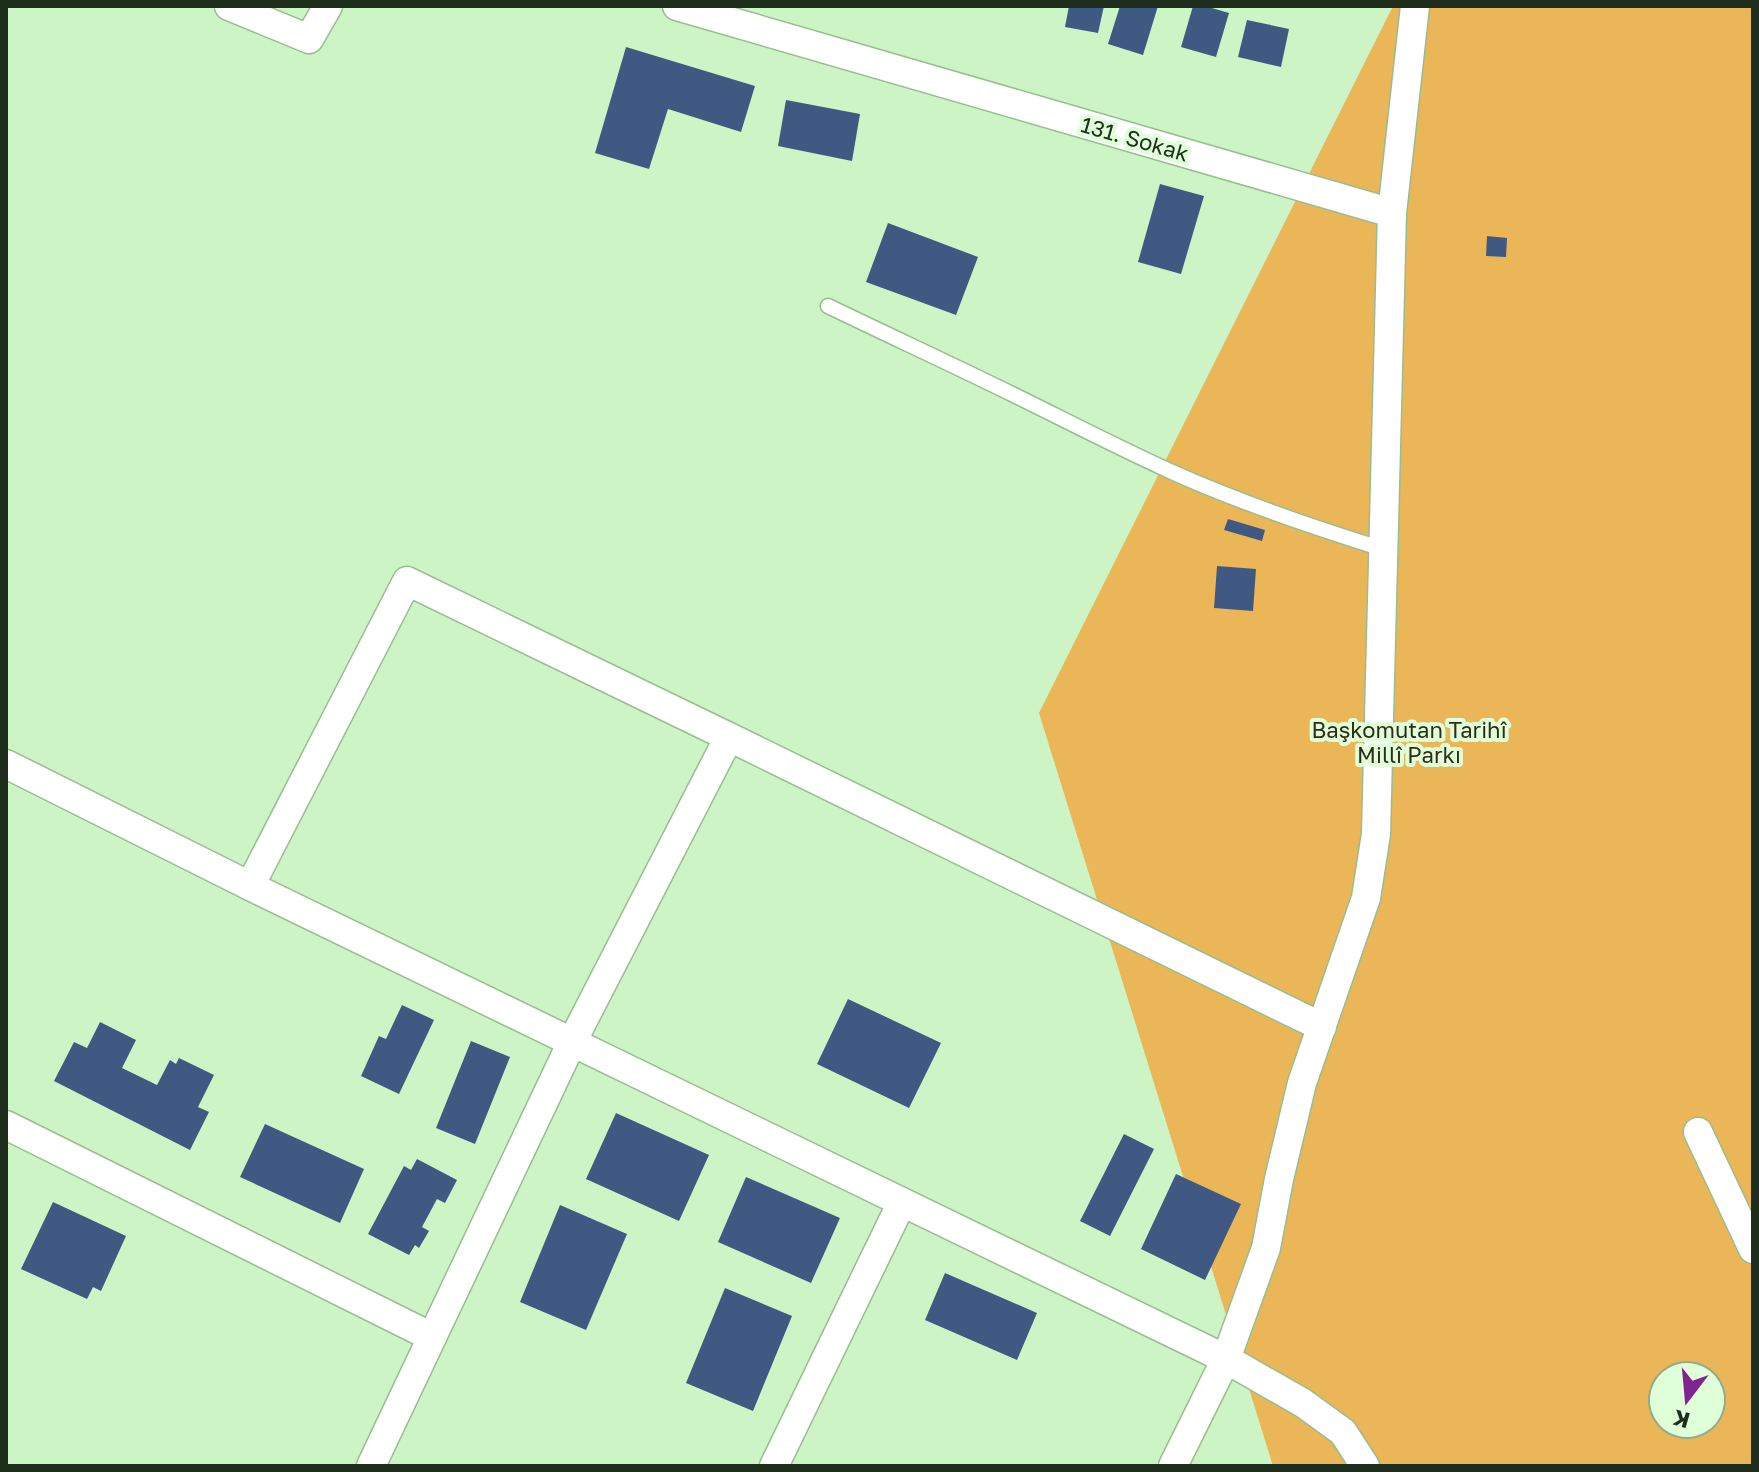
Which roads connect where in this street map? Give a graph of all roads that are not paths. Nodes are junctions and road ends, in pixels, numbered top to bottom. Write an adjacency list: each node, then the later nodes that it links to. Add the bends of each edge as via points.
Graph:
1 (229, 6): 2 (street, via 309,39)
2 (328, 6)
3 (677, 6): 5 (street, 131. Sokak)
4 (1415, 6): 5 (street)
5 (1392, 213): 7 (street)
6 (828, 306): 7 (lane, via 1175,474)
7 (1383, 549): 11 (street, via 1376,834 1366,898)
8 (729, 737): 10 (street, via 407,581); 11 (street); 12 (street)
9 (6, 764): 10 (street)
10 (250, 886): 12 (street)
11 (1322, 1027): 18 (street, via 1299,1097 1266,1248)
12 (572, 1042): 15 (street); 17 (street)
13 (6, 1125): 17 (street)
14 (1698, 1132): 16 (street)
15 (902, 1202): 18 (street); 20 (street)
16 (1753, 1249)
17 (432, 1337): 19 (street)
18 (1226, 1359): 21 (street); 22 (street, via 1343,1432)
19 (371, 1466)
20 (774, 1466)
21 (1173, 1466)
22 (1365, 1466)

